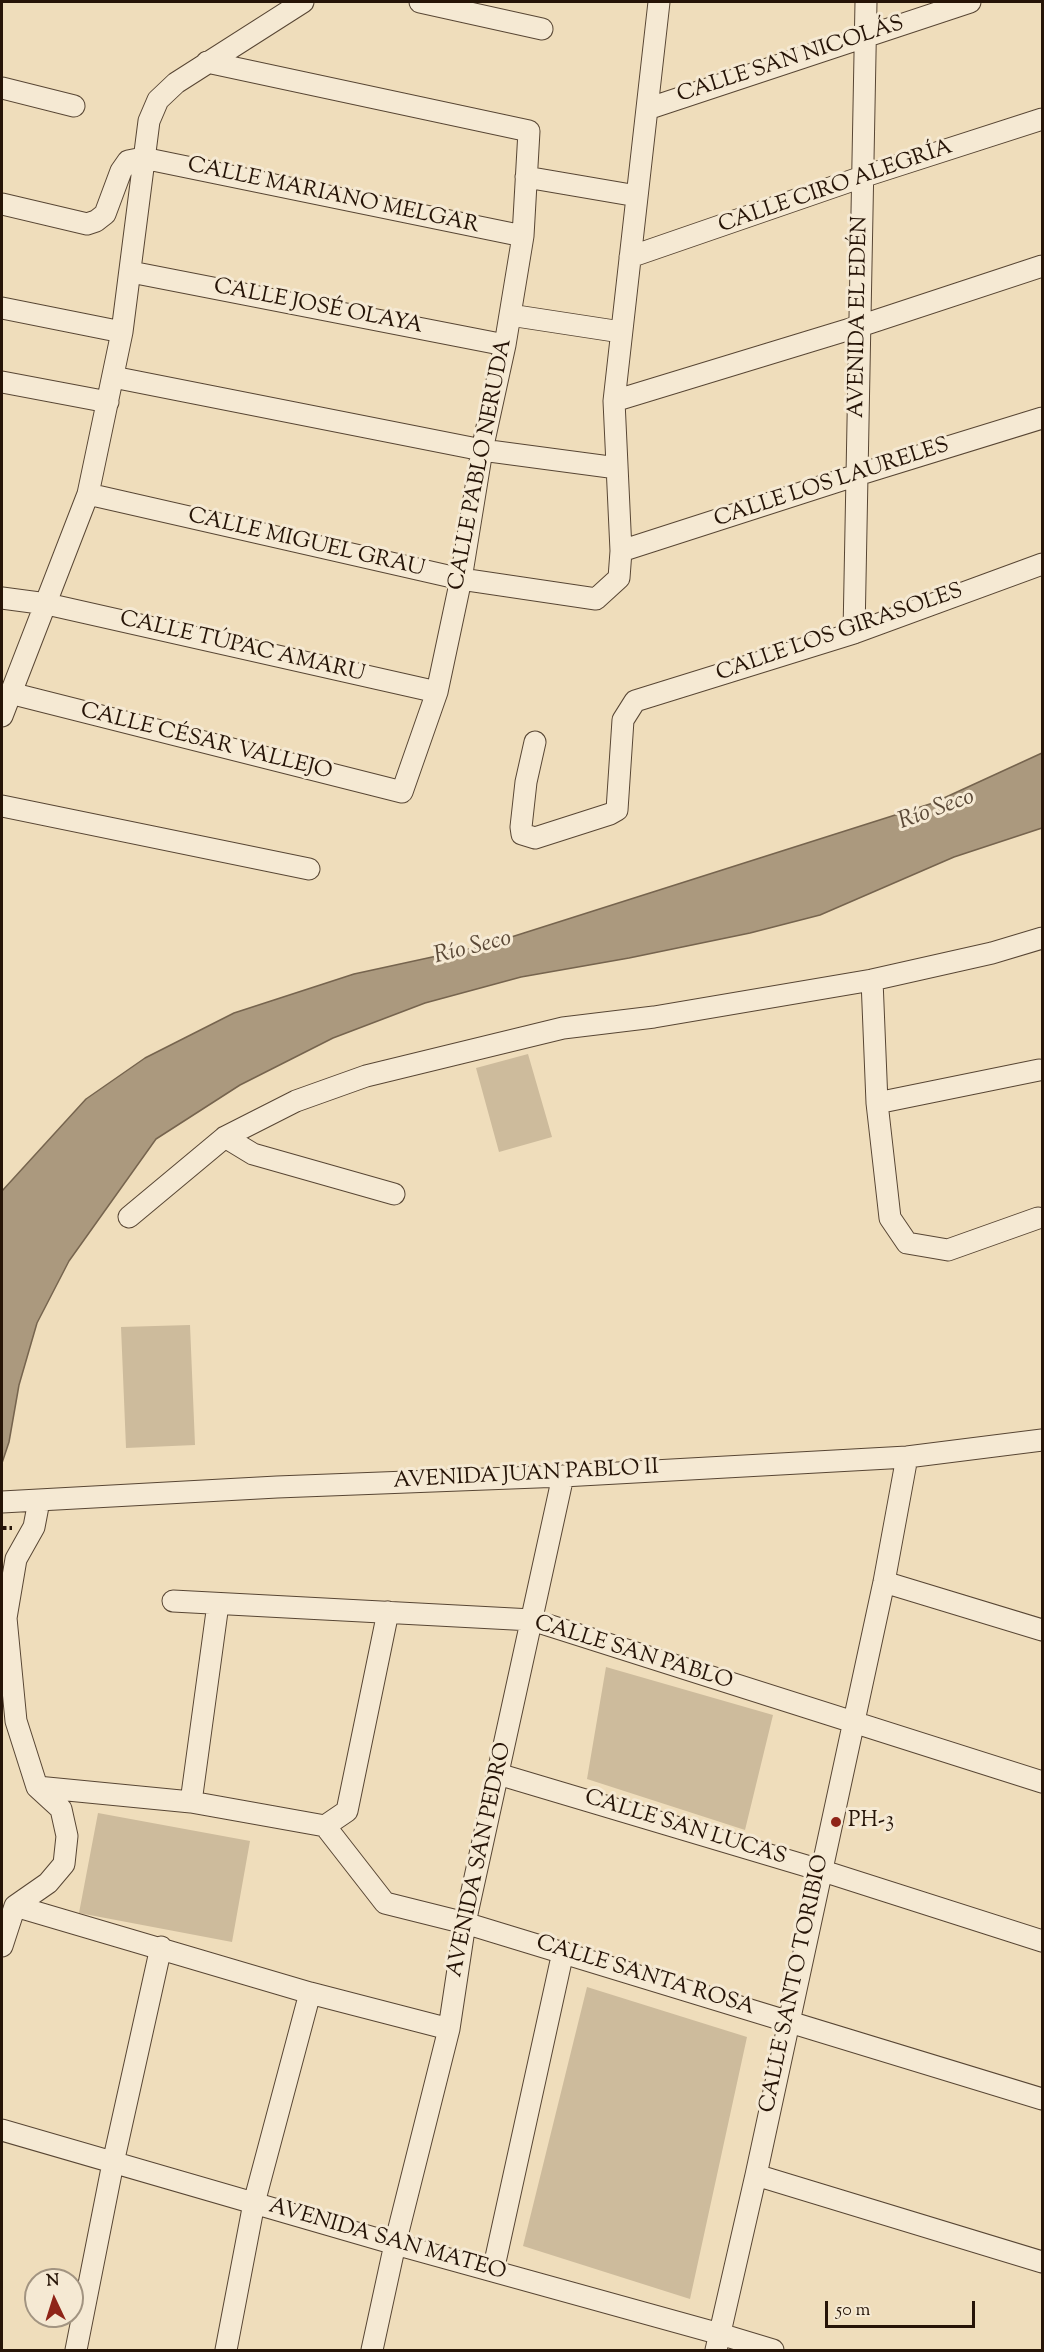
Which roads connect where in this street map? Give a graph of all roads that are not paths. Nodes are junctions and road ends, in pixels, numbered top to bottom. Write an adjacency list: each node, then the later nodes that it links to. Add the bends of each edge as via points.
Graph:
1 (303, 2): 8 (street)
2 (420, 2): 6 (street)
3 (658, 2): 11 (street)
4 (866, 2): 7 (street, AVENIDA EL EDÉN)
5 (970, 2): 7 (street, CALLE SAN NICOLÁS)
6 (542, 29)
7 (865, 38): 11 (street, CALLE SAN NICOLÁS); 15 (street, AVENIDA EL EDÉN)
8 (207, 62): 13 (street, via 158,100 149,122); 14 (street, CALLE PABLO NERUDA, via 529,131)
9 (2, 88): 10 (street)
10 (74, 106)
11 (647, 109): 16 (street)
12 (1042, 120): 15 (street, CALLE CIRO ALEGRÍA)
13 (143, 158): 17 (street, via 128,161 105,214 87,224); 18 (street, CALLE MARIANO MELGAR); 21 (street)
14 (526, 177): 16 (street); 18 (street, CALLE PABLO NERUDA)
15 (862, 177): 19 (street, CALLE CIRO ALEGRÍA); 24 (street, AVENIDA EL EDÉN)
16 (637, 196): 19 (street)
17 (2, 204)
18 (523, 236): 23 (street, CALLE PABLO NERUDA)
19 (630, 258): 26 (street)
20 (1042, 266): 24 (street)
21 (131, 272): 25 (street); 27 (street, CALLE JOSÉ OLAYA)
22 (2, 308): 25 (street)
23 (510, 315): 26 (street); 27 (street, CALLE PABLO NERUDA)
24 (860, 326): 30 (street); 35 (street, AVENIDA EL EDÉN)
25 (122, 332): 28 (street)
26 (621, 332): 30 (street)
27 (506, 345): 33 (street, CALLE PABLO NERUDA)
28 (113, 377): 31 (street); 33 (street)
29 (2, 382): 31 (street)
30 (614, 401): 34 (street)
31 (108, 402): 36 (street)
32 (1042, 418): 35 (street, CALLE LOS LAURELES)
33 (482, 450): 34 (street); 39 (street, CALLE PABLO NERUDA)
34 (617, 468): 37 (street)
35 (857, 475): 37 (street, CALLE LOS LAURELES); 42 (street, AVENIDA EL EDÉN)
36 (88, 494): 39 (street, CALLE MIGUEL GRAU); 41 (street)
37 (621, 551): 39 (street, CALLE MIGUEL GRAU, via 619,578 596,599)
38 (1042, 564): 42 (street, CALLE LOS GIRASOLES)
39 (461, 579): 43 (street, CALLE PABLO NERUDA)
40 (2, 598): 41 (street, CALLE TÚPAC AMARU)
41 (47, 604): 43 (street, CALLE TÚPAC AMARU); 44 (street)
42 (854, 633): 46 (street, CALLE LOS GIRASOLES, via 635,701 623,720 617,810 535,838 522,834 521,827)
43 (437, 692): 47 (street, CALLE PABLO NERUDA)
44 (10, 693): 45 (street); 47 (street, CALLE CÉSAR VALLEJO)
45 (2, 716)
46 (535, 742)
47 (402, 792)
48 (2, 806): 49 (street)
49 (309, 868)
50 (1042, 939): 51 (street)
51 (872, 980): 53 (street); 54 (street, via 654,1017 562,1028 366,1076 296,1101)
52 (1039, 1070): 53 (street)
53 (877, 1103): 57 (street, via 890,1218 907,1243 948,1250)
54 (225, 1137): 55 (street, via 253,1154); 56 (street)
55 (394, 1194)
56 (129, 1216)
57 (1038, 1218)
58 (1042, 1440): 59 (street, AVENIDA JUAN PABLO II)
59 (907, 1457): 60 (street, AVENIDA JUAN PABLO II); 63 (street, CALLE SANTO TORIBIO)
60 (563, 1476): 61 (street, AVENIDA JUAN PABLO II); 67 (street, AVENIDA SAN PEDRO)
61 (39, 1501): 62 (street, AVENIDA JUAN PABLO II); 72 (street, via 34,1527 16,1559 6,1618 16,1721)
62 (5, 1502)
63 (884, 1582): 68 (street); 69 (street, CALLE SANTO TORIBIO)
64 (172, 1601): 65 (street, CALLE SAN PABLO)
65 (218, 1604): 66 (street, CALLE SAN PABLO); 73 (street)
66 (388, 1612): 67 (street, CALLE SAN PABLO); 74 (street, via 347,1811)
67 (532, 1620): 69 (street, CALLE SAN PABLO); 70 (street, AVENIDA SAN PEDRO)
68 (1042, 1630)
69 (853, 1723): 71 (street, CALLE SAN PABLO); 75 (street, CALLE SANTO TORIBIO)
70 (498, 1774): 75 (street, CALLE SAN LUCAS); 77 (street, AVENIDA SAN PEDRO)
71 (1042, 1782)
72 (37, 1787): 73 (street); 76 (street, via 61,1809 67,1836 64,1864 48,1883)
73 (191, 1802): 74 (street)
74 (325, 1826): 77 (street, CALLE SANTA ROSA, via 385,1903)
75 (820, 1870): 78 (street, CALLE SAN LUCAS); 83 (street, CALLE SANTO TORIBIO)
76 (15, 1906): 79 (street); 80 (street)
77 (465, 1923): 81 (street, CALLE SANTA ROSA); 84 (street, AVENIDA SAN PEDRO)
78 (1042, 1941)
79 (2, 1946)
80 (161, 1947): 82 (street); 87 (street)
81 (563, 1952): 83 (street, CALLE SANTA ROSA); 92 (street)
82 (310, 1993): 84 (street); 89 (street)
83 (789, 2021): 85 (street, CALLE SANTA ROSA); 88 (street, CALLE SANTO TORIBIO)
84 (448, 2029): 90 (street, AVENIDA SAN PEDRO)
85 (1042, 2099)
86 (2, 2130): 87 (street, AVENIDA SAN MATEO)
87 (113, 2163): 89 (street, AVENIDA SAN MATEO); 94 (street)
88 (756, 2175): 91 (street); 93 (street, CALLE SANTO TORIBIO)
89 (254, 2203): 90 (street, AVENIDA SAN MATEO); 95 (street)
90 (395, 2244): 92 (street, AVENIDA SAN MATEO); 96 (street, AVENIDA SAN PEDRO)
91 (1042, 2262)
92 (493, 2271): 93 (street, AVENIDA SAN MATEO)
93 (718, 2342): 97 (street, AVENIDA SAN MATEO)
94 (76, 2350)
95 (226, 2350)
96 (372, 2350)
97 (772, 2350)

